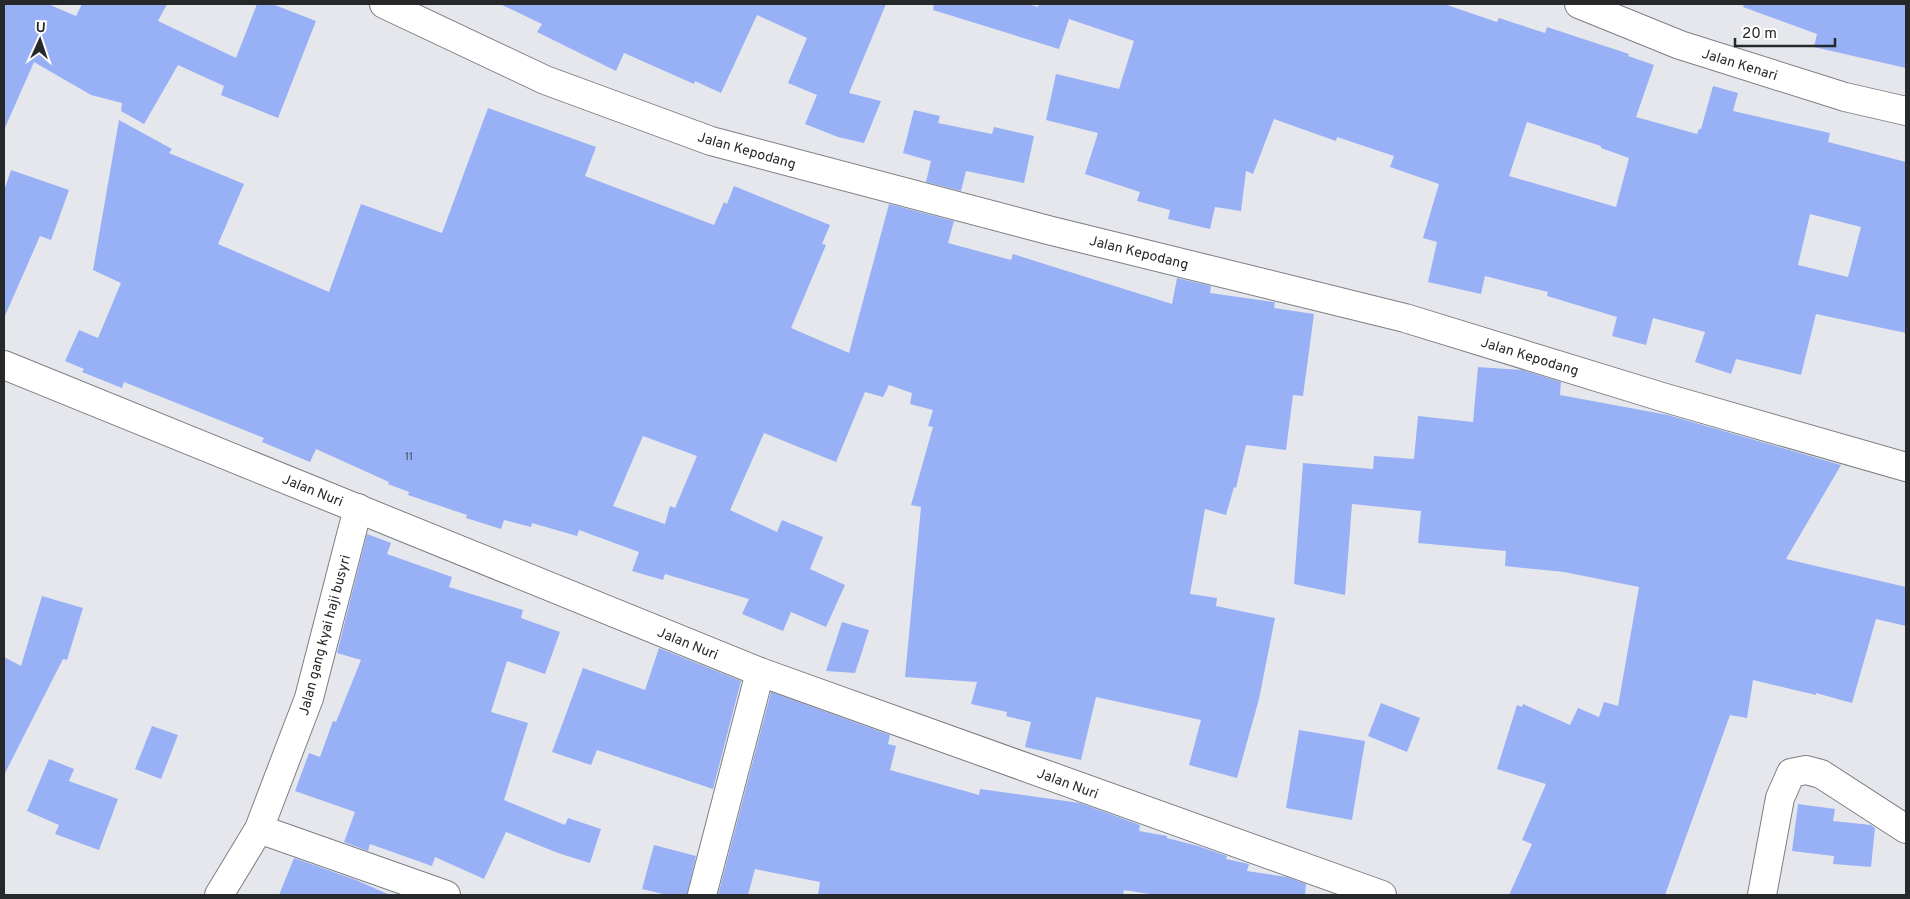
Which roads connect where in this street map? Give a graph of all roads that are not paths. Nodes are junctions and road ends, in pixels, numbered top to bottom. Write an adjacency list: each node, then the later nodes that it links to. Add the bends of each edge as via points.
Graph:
1 (384, 4): 5 (street, Jalan Kepodang, via 545,80 711,141 1048,230 1406,318 1662,397)
2 (1579, 4): 3 (street, Jalan Kenari, via 1680,45 1845,97)
3 (1906, 111)
4 (4, 366): 6 (street, Jalan Nuri)
5 (1906, 467)
6 (358, 508): 7 (street, Jalan Nuri); 8 (street, Jalan gang kyai haji busyri, via 309,698)
7 (760, 672): 12 (street); 13 (street, Jalan Nuri)
8 (258, 829): 10 (street, Jalan gang kyai haji busyri); 11 (street)
9 (1906, 829): 14 (street, via 1822,774 1806,770 1791,773 1780,798)
10 (219, 895)
11 (446, 895)
12 (702, 895)
13 (1382, 895)
14 (1762, 895)

